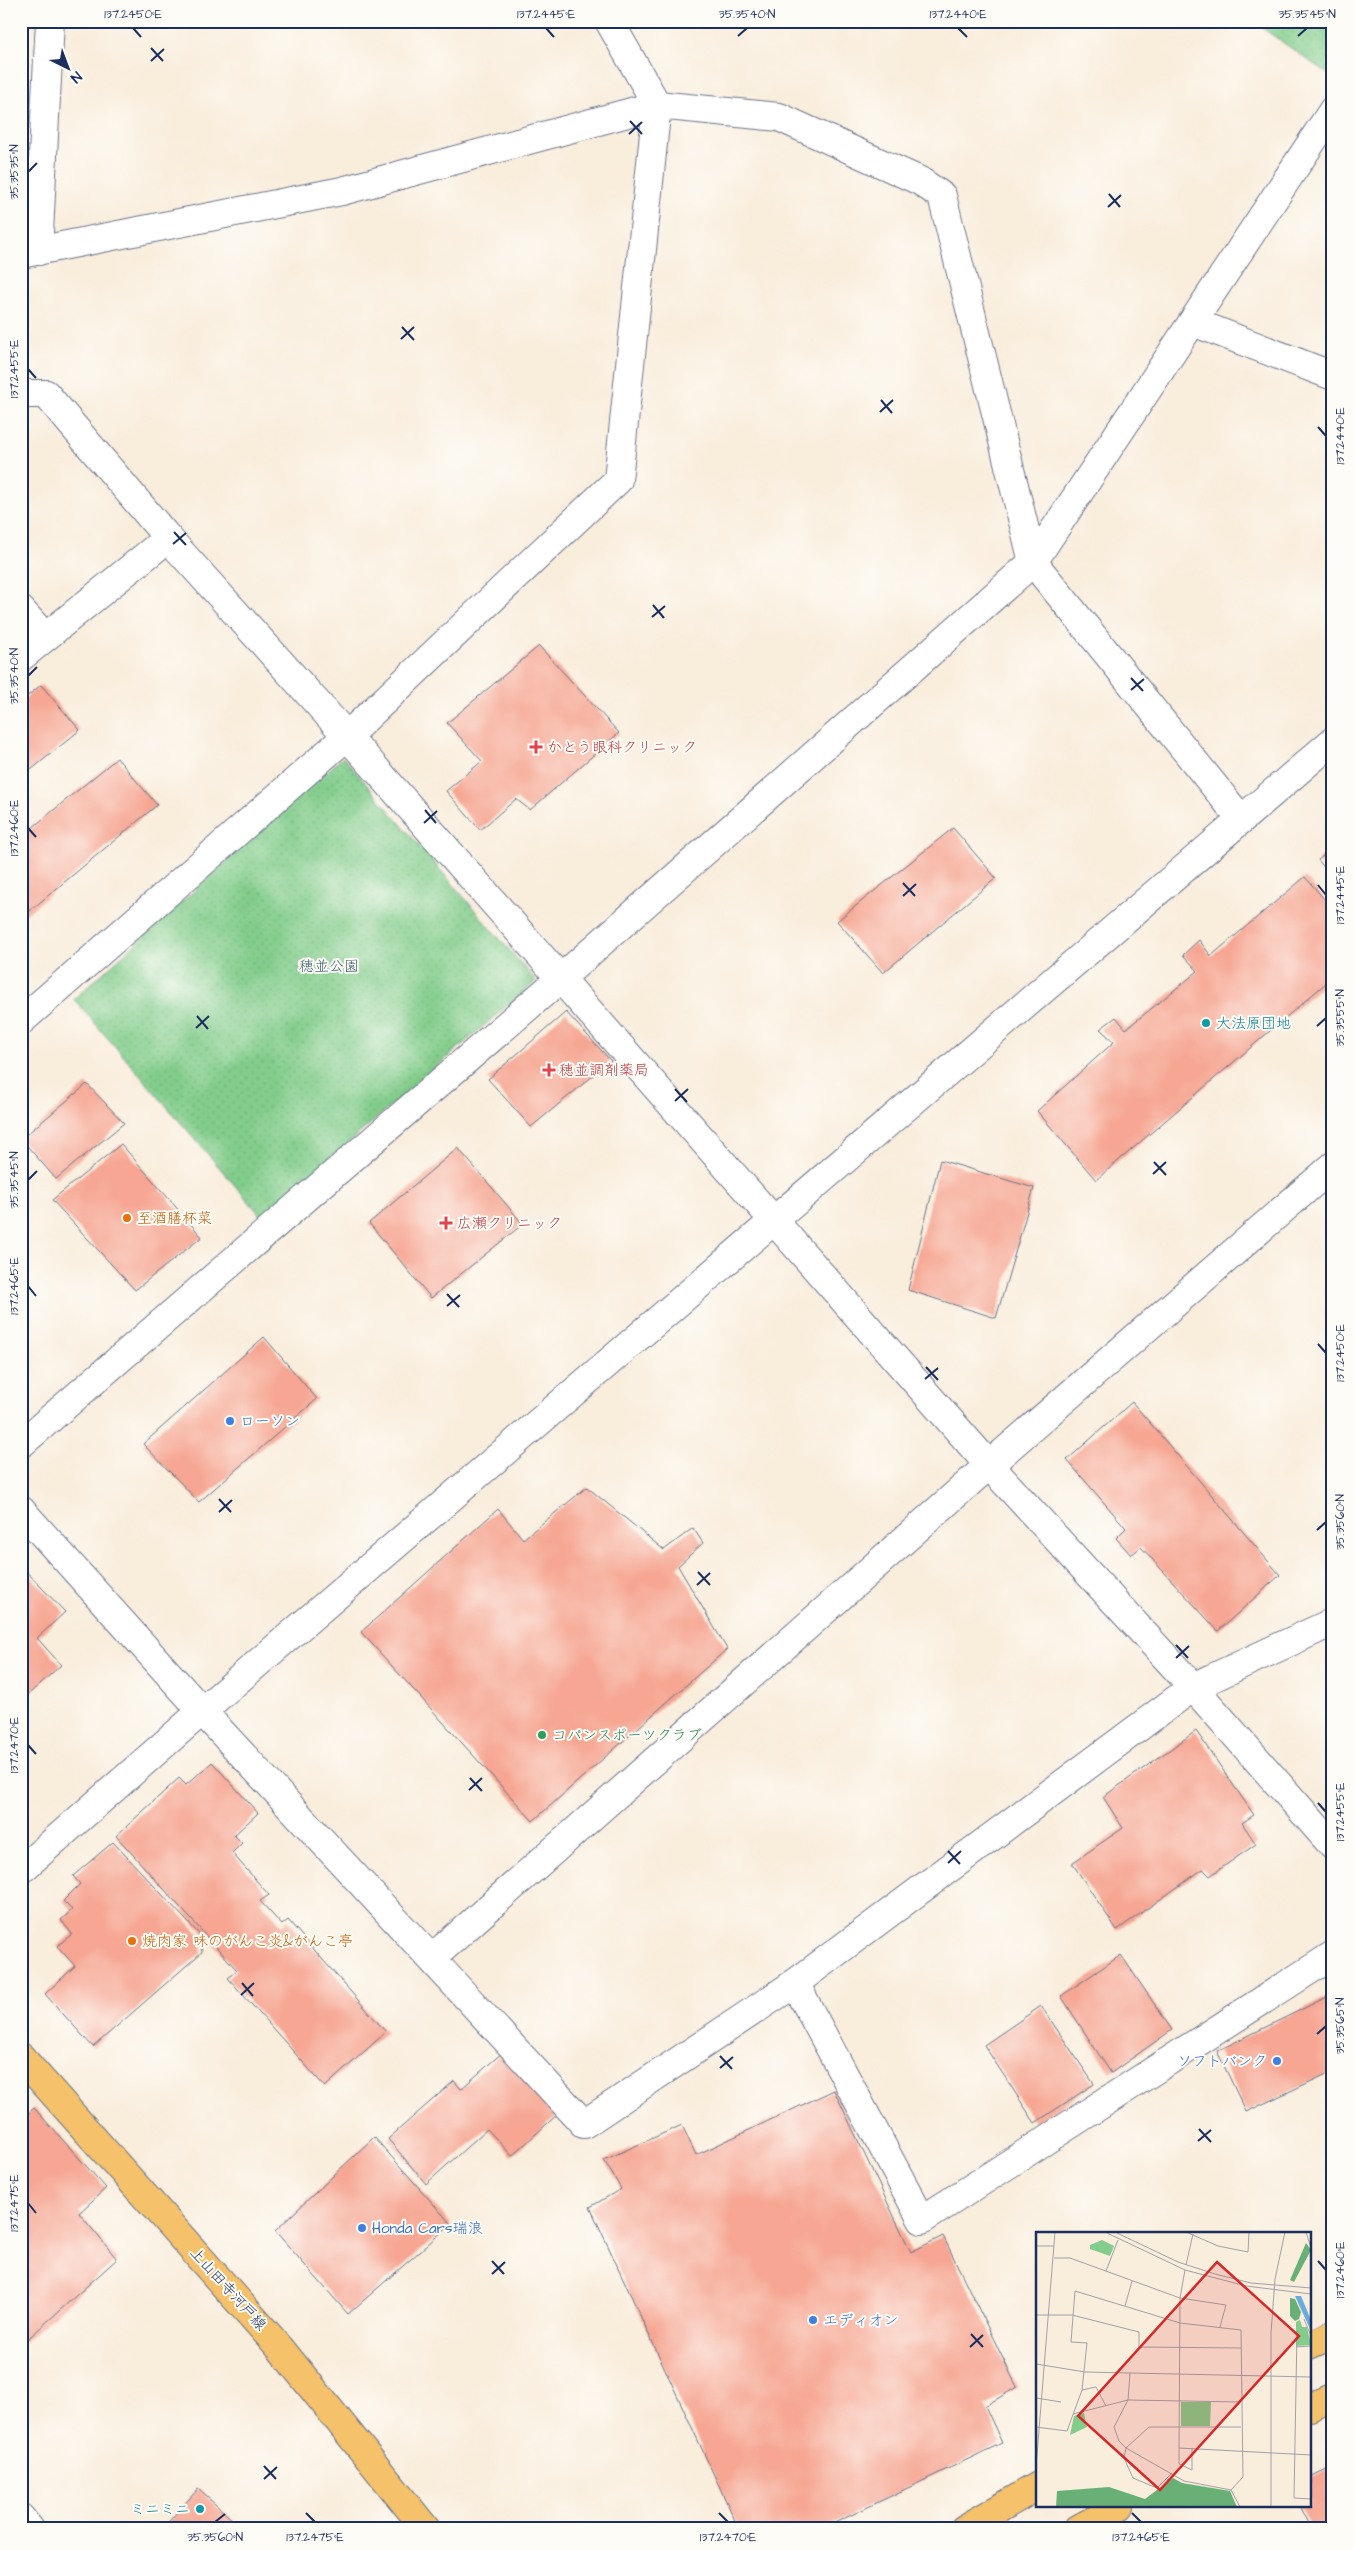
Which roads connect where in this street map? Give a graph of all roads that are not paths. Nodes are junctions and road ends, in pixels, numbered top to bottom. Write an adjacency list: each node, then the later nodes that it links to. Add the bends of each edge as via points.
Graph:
1 (50, 21): 5 (street)
2 (609, 21): 3 (street)
3 (657, 105): 5 (street, via 342,191); 10 (street, via 779,116 920,181 942,196); 14 (street, via 618,480)
4 (1333, 110): 6 (street)
5 (30, 252)
6 (1193, 322): 7 (street); 10 (street)
7 (1333, 376)
8 (21, 394): 9 (street, via 46,394)
9 (168, 538): 12 (street); 14 (street)
10 (1033, 562): 16 (street); 17 (street)
11 (21, 610): 12 (street)
12 (45, 638): 13 (street)
13 (21, 657)
14 (347, 736): 17 (street); 18 (street)
15 (1333, 741): 16 (street)
16 (1241, 820): 20 (street)
17 (561, 978): 20 (street); 21 (street)
18 (21, 1021)
19 (1333, 1166): 22 (street)
20 (775, 1220): 22 (street); 26 (street)
21 (21, 1444)
22 (989, 1465): 25 (street); 30 (street)
23 (21, 1510): 26 (street)
24 (1333, 1622): 25 (street)
25 (1192, 1687): 27 (street); 31 (street)
26 (202, 1711): 28 (street); 30 (street)
27 (1333, 1846)
28 (21, 1870)
29 (1333, 1955): 31 (street, via 922,2220)
30 (432, 1958): 31 (street, via 584,2124)
31 (795, 1982)
32 (21, 2057): 41 (main road, 上山田寺河戸線, via 280,2348)
33 (1333, 2335): 34 (main road)
34 (1312, 2345)
35 (1333, 2397): 36 (main road)
36 (1312, 2406)
37 (1036, 2487): 42 (main road)
38 (1116, 2508): 43 (main road)
39 (21, 2518): 40 (street)
40 (30, 2529)
41 (426, 2529)
42 (964, 2529)
43 (1078, 2529)

